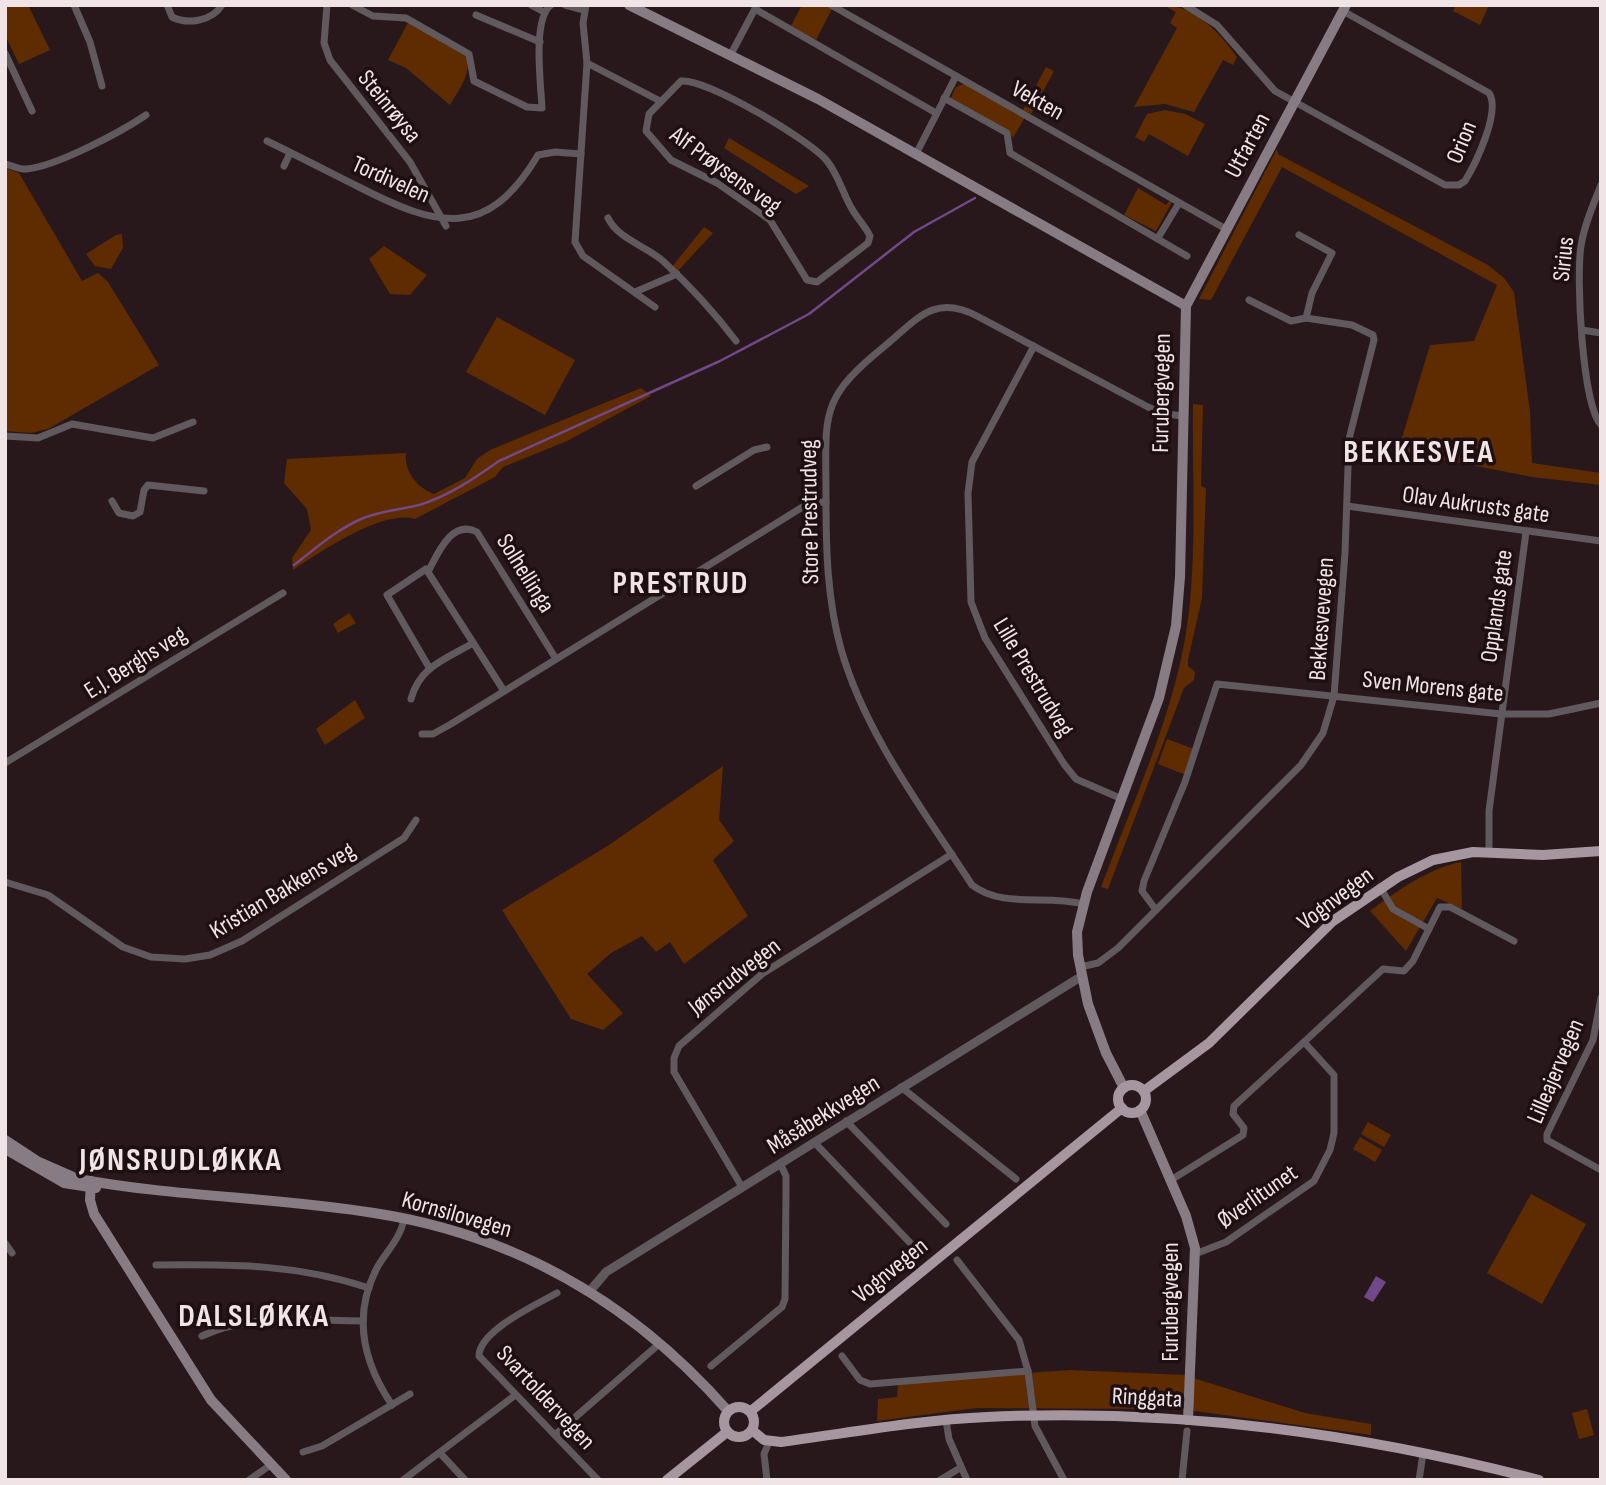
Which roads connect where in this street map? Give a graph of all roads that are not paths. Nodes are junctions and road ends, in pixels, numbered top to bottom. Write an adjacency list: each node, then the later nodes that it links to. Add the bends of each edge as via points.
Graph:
1 (74, 5): 22 (street)
2 (167, 5): 3 (street, via 172,17 189,22 208,17)
3 (222, 5)
4 (327, 5): 39 (street, Steinrøysa, via 324,43 330,60 410,162)
5 (352, 5): 17 (street, via 373,16 405,18 427,28 469,54 474,82 527,107 542,108)
6 (531, 5): 15 (street)
7 (551, 5): 15 (street)
8 (565, 5): 13 (street)
9 (629, 5): 19 (main road, Furubergvegen)
10 (831, 5): 21 (street, Vekten)
11 (1185, 5): 25 (street, via 1217,25 1264,82)
12 (756, 7): 19 (street); 27 (street)
13 (585, 8): 20 (street)
14 (1344, 8): 25 (main road, Utfarten); 25 (street, Orion, via 1489,93 1493,114 1470,173 1459,185 1445,184)
15 (544, 12): 17 (street)
16 (476, 15): 17 (street)
17 (540, 42)
18 (5, 53): 26 (street)
19 (731, 54): 32 (main road, Furubergvegen)
20 (587, 64): 24 (street, Alf Prøysens veg); 31 (street)
21 (956, 76): 23 (street); 37 (street, Vekten)
22 (102, 86)
23 (944, 97): 27 (street); 42 (street, via 1007,133 1010,153)
24 (660, 101): 24 (street, Alf Prøysens veg, via 644,125 655,143 671,160 717,183 770,220 807,280 817,282 868,243 870,236 830,163 801,138 686,80)
25 (1294, 102): 40 (main road, Utfarten)
26 (32, 111)
27 (936, 113): 32 (street)
28 (146, 115): 33 (street, via 44,165 24,170)
29 (267, 141): 30 (street, Tordivelen)
30 (290, 153): 34 (street); 39 (street, Tordivelen, via 411,213)
31 (581, 154): 39 (street, Tordivelen, via 538,155 528,175 499,203); 45 (street, via 575,242 583,256)
32 (916, 154): 47 (main road, Furubergvegen)
33 (5, 164)
34 (284, 166)
35 (1601, 185): 36 (street, Sirius)
36 (1599, 195): 50 (street, Sirius, via 1581,243 1578,266)
37 (1179, 203): 40 (street, Vekten); 42 (street)
38 (608, 218): 44 (street, via 614,229)
39 (445, 222)
40 (1226, 229): 47 (main road, Utfarten)
41 (1299, 235): 49 (street, via 1332,253 1312,293)
42 (1158, 238): 43 (street)
43 (1187, 256)
44 (677, 274): 45 (street); 52 (street)
45 (635, 292): 48 (street)
46 (1250, 300): 49 (street, Bekkesvevegen, via 1291,321)
47 (1185, 306): 54 (main road, Furubergvegen)
48 (655, 307)
49 (1306, 318): 63 (street, Bekkesvevegen, via 1352,325 1373,335 1373,354 1351,430)
50 (1582, 330): 51 (street); 56 (street, Sirius, via 1592,411)
51 (1601, 333)
52 (736, 341)
53 (1034, 346): 54 (street, Store Prestrudveg, via 1148,407); 62 (street, Store Prestrudveg, via 960,307 939,306 910,326 849,376 833,399 826,431); 78 (street, Lille Prestrudveg, via 969,471 971,602 985,638 1064,764 1076,779)
54 (1182, 416): 78 (main road, Furubergvegen, via 1176,626 1159,698)
55 (193, 422): 57 (street, via 153,438 72,424 38,438)
56 (1601, 425)
57 (5, 436)
58 (766, 447): 59 (street)
59 (696, 486)
60 (204, 491): 61 (street, via 148,485 140,512 133,516 119,513)
61 (112, 501)
62 (826, 502): 69 (street, via 809,503); 82 (street, Store Prestrudveg, via 830,597 844,660 872,725)
63 (1347, 506): 64 (street, Olav Aukrusts gate); 72 (street, Bekkesvevegen)
64 (1526, 532): 65 (street, Olav Aukrusts gate); 75 (street, Opplands gate)
65 (1601, 541)
66 (429, 570): 68 (street); 69 (street, Solhellinga, via 452,534 474,530); 70 (street, Solhellinga, via 422,570 387,595)
67 (283, 593): 77 (street, E.J. Berghs veg)
68 (473, 643): 70 (street); 71 (street)
69 (556, 659): 71 (street)
70 (430, 669): 73 (street, via 417,680)
71 (504, 691): 76 (street, via 433,734)
72 (1334, 696): 75 (street, Sven Morens gate); 86 (street, Bekkesvevegen, via 1323,733 1310,755); 86 (street, Sven Morens gate, via 1217,684 1192,762 1144,881 1142,891)
73 (411, 699)
74 (1601, 703): 75 (street, Sven Morens gate, via 1549,714)
75 (1501, 714): 81 (street, Opplands gate, via 1489,811)
76 (422, 734)
77 (5, 763)
78 (1122, 799): 85 (main road, Furubergvegen)
79 (416, 820): 83 (street, Kristian Bakkens veg, via 404,838 242,941 210,955 175,959 138,953 108,939 48,895)
80 (1601, 851): 81 (main road, Vognvegen)
81 (1489, 853): 84 (main road, Vognvegen, via 1433,860)
82 (952, 854): 85 (street, Store Prestrudveg, via 972,885 991,896); 105 (street, Jønsrudvegen, via 762,974 679,1046 674,1072)
83 (5, 882)
84 (1380, 887): 87 (street, via 1393,909); 94 (main road, Vognvegen, via 1312,939 1209,1043)
85 (1083, 904): 89 (main road, Furubergvegen, via 1077,932)
86 (1156, 910): 89 (street, Bekkesvevegen, via 1098,963)
87 (1429, 929): 88 (street, via 1440,907 1450,907); 91 (street, via 1404,971 1383,969)
88 (1514, 941)
89 (1081, 972): 92 (street, Måsåbekkvegen); 93 (main road, Furubergvegen, via 1106,1053)
90 (1601, 998): 101 (street, Lilleajervegen, via 1593,1040 1547,1140)
91 (1304, 1042): 103 (street, via 1234,1106 1243,1135); 111 (street, Øverlitunet, via 1334,1075 1330,1150 1314,1181 1226,1242)
92 (901, 1087): 97 (street, Måsåbekkvegen); 102 (street)
93 (1124, 1088): 94 (main road, via 1134,1085); 95 (main road, via 1118,1098)
94 (1144, 1091): 96 (main road, via 1146,1101)
95 (1122, 1108): 96 (main road); 126 (main road, Vognvegen)
96 (1140, 1111): 103 (main road, Furubergvegen)
97 (846, 1121): 98 (street, Måsåbekkvegen); 107 (street)
98 (814, 1142): 100 (street, Måsåbekkvegen); 109 (street)
99 (7, 1148): 104 (main road, Kornsilovegen, via 64,1183)
100 (780, 1163): 105 (street, Måsåbekkvegen); 121 (street, via 786,1177 785,1299 775,1315)
101 (1601, 1170)
102 (1017, 1179)
103 (1171, 1180): 111 (main road, Furubergvegen, via 1190,1225)
104 (90, 1185): 106 (main road, Kornsilovegen); 138 (main road, via 97,1220 207,1393)
105 (742, 1187): 115 (street, Måsåbekkvegen, via 606,1272)
106 (404, 1219): 114 (street); 115 (main road, Kornsilovegen, via 490,1243 536,1261)
107 (946, 1224)
108 (5, 1243): 110 (street)
109 (916, 1249)
110 (12, 1254)
111 (1195, 1254): 130 (main road, Furubergvegen)
112 (957, 1260): 122 (street, via 1019,1340)
113 (156, 1265): 114 (street, via 262,1265 333,1276)
114 (369, 1288): 117 (street)
115 (590, 1291): 119 (main road, Kornsilovegen)
116 (557, 1293): 124 (street, Svartoldervegen, via 492,1334 479,1350 479,1356)
117 (363, 1321): 118 (street, via 248,1323); 125 (street, via 368,1361)
118 (202, 1335)
119 (659, 1344): 127 (main road, Kornsilovegen); 133 (street)
120 (842, 1356): 122 (street, via 860,1380 870,1384)
121 (711, 1366)
122 (1028, 1371): 128 (street)
123 (410, 1394): 125 (street)
124 (514, 1396): 133 (street, Svartoldervegen); 136 (street)
125 (392, 1405): 135 (street, via 322,1446)
126 (751, 1411): 127 (main road, via 738,1406); 131 (main road)
127 (728, 1412): 132 (main road)
128 (1033, 1415): 129 (main road, Ringgata); 130 (main road, Ringgata); 149 (street)
129 (946, 1420): 134 (main road, Ringgata); 139 (street)
130 (1187, 1426): 137 (main road, Ringgata, via 1293,1432); 150 (street)
131 (752, 1430): 132 (main road, via 741,1437); 134 (main road)
132 (727, 1432): 145 (main road)
133 (556, 1434): 144 (street, Svartoldervegen)
134 (769, 1442): 146 (street, via 764,1454)
135 (303, 1452)
136 (440, 1453): 142 (street); 143 (street)
137 (1423, 1454): 151 (street); 152 (main road, Ringgata)
138 (272, 1464): 140 (street); 141 (main road)
139 (960, 1468): 147 (street); 148 (street)
140 (249, 1480)
141 (286, 1480)
142 (403, 1480)
143 (465, 1480)
144 (598, 1480)
145 (667, 1480)
146 (767, 1480)
147 (940, 1480)
148 (967, 1480)
149 (1064, 1480)
150 (1182, 1480)
151 (1419, 1480)
152 (1539, 1480)

